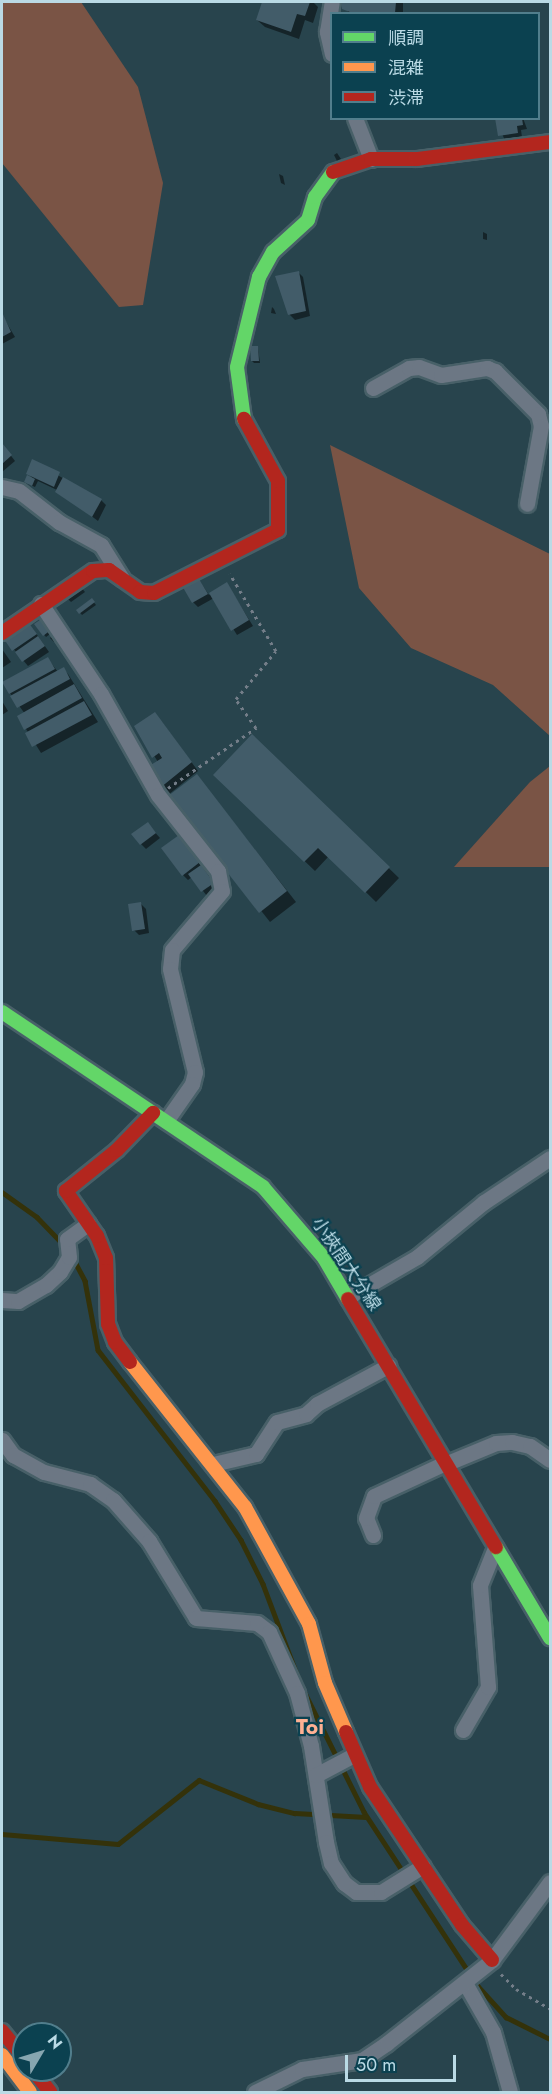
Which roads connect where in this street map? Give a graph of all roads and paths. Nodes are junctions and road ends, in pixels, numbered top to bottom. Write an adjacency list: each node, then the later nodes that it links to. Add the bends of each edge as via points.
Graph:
1 (330, 14): 2 (street)
2 (330, 45)
3 (356, 120): 5 (street)
4 (550, 142): 5 (street, via 417,159)
5 (371, 159): 10 (street, via 333,172 324,180 308,220 273,252 260,276 237,367 244,422 278,481 278,530)
6 (373, 388): 7 (street, via 409,368 441,375 487,368 495,371 538,414)
7 (545, 433): 9 (street)
8 (2, 487): 11 (street, via 19,491 59,522 101,545)
9 (527, 504)
10 (220, 557): 11 (street, via 154,593 140,592); 14 (path, via 276,651 236,699 256,728)
11 (123, 580): 12 (street, via 109,570 93,571)
12 (41, 604): 13 (street); 14 (street, via 91,677)
13 (2, 633)
14 (158, 795): 16 (street, via 218,871 222,891 172,951 170,969 195,1072 192,1084)
15 (2, 1012): 16 (street, 小挾間大分線)
16 (160, 1117): 18 (street, via 70,1184 66,1191); 19 (street, 小挾間大分線, via 263,1187 318,1250)
17 (550, 1158): 19 (street, via 484,1202 417,1257)
18 (88, 1224): 20 (street, via 67,1239 69,1257 46,1285 18,1301); 24 (street, via 106,1258 108,1324 115,1341)
19 (348, 1297): 21 (street, 小挾間大分線)
20 (2, 1300)
21 (388, 1366): 24 (street, via 317,1404 306,1414 277,1422 256,1454); 25 (street, 小挾間大分線)
22 (2, 1440): 31 (street, via 13,1455 44,1472 90,1484 113,1500 149,1541 196,1618 257,1623 269,1632 297,1693)
23 (550, 1460): 25 (street, via 530,1446 512,1442 496,1443)
24 (213, 1464): 30 (street, via 261,1533 309,1624 324,1683)
25 (445, 1464): 26 (street, via 374,1496 366,1518); 27 (street, 小挾間大分線)
26 (372, 1535)
27 (495, 1548): 28 (street, 小挾間大分線); 29 (street, via 480,1586 488,1687)
28 (550, 1638)
29 (463, 1730)
30 (352, 1756): 31 (street); 32 (street)
31 (316, 1775): 32 (street, via 331,1863 344,1883 366,1893 381,1892)
32 (423, 1866): 34 (street)
33 (550, 1882): 34 (street)
34 (491, 1961): 35 (street); 36 (path, via 516,1989)
35 (465, 1983): 41 (street, via 362,2060 302,2068); 42 (street, via 493,2032)
36 (550, 2009)
37 (2, 2031): 38 (street)
38 (12, 2043)
39 (2, 2055): 40 (street)
40 (30, 2092)
41 (255, 2092)
42 (510, 2092)

